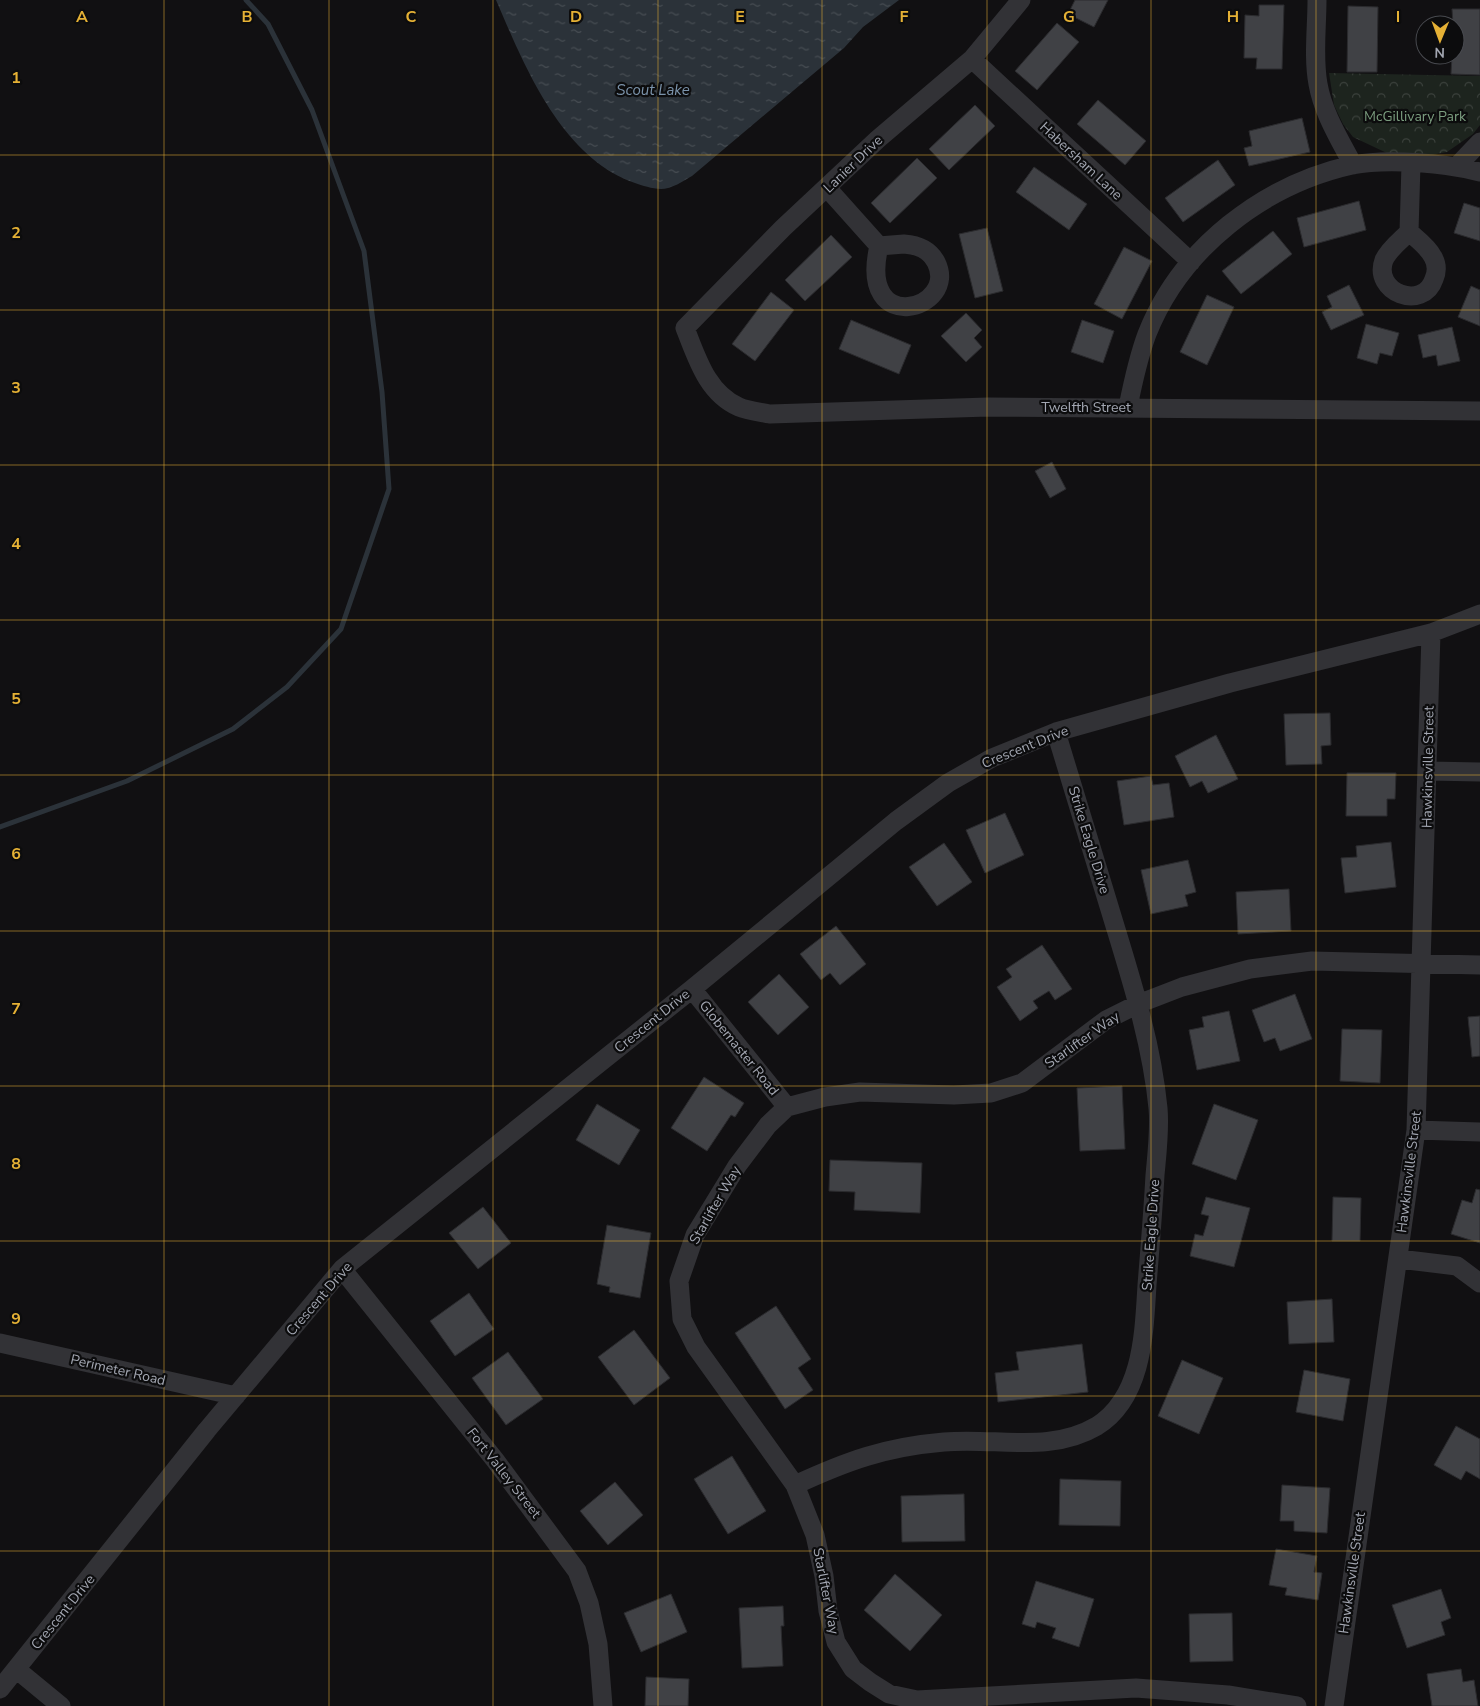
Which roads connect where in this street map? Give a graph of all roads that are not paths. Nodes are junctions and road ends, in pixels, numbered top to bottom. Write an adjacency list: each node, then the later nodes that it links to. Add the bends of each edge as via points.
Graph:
1 (1021, 0): 3 (street, Lanier Drive)
2 (1317, 0): 6 (street, via 1318,84 1330,119)
3 (972, 59): 9 (street, Lanier Drive, via 878,140); 12 (street, Habersham Lane)
4 (1480, 142): 7 (street)
5 (1411, 164): 6 (street); 7 (street); 10 (street)
6 (1353, 165): 12 (street, via 1298,183 1250,209 1211,240)
7 (1457, 166): 8 (street)
8 (1480, 172)
9 (828, 189): 11 (street); 13 (street, Lanier Drive, via 784,228 685,328)
10 (1410, 232)
11 (879, 246)
12 (1191, 262): 14 (street, via 1165,298 1148,333)
13 (705, 377): 14 (street, Twelfth Street, via 739,408 770,414 988,407)
14 (1128, 407): 15 (street, Twelfth Street)
15 (1480, 410)
16 (1480, 614): 17 (street, Crescent Drive)
17 (1432, 633): 18 (street, Crescent Drive, via 1230,683); 19 (street, Hawkinsville Street)
18 (1056, 732): 23 (street, Crescent Drive, via 992,758 948,783); 24 (street, Strike Eagle Drive)
19 (1428, 771): 20 (street); 21 (street, Hawkinsville Street)
20 (1480, 772)
21 (1423, 962): 22 (street, Starlifter Way); 24 (street, Starlifter Way, via 1312,961 1250,969 1182,987); 26 (street, Hawkinsville Street)
22 (1480, 965)
23 (692, 989): 25 (street, Globemaster Road); 29 (street, Crescent Drive)
24 (1138, 1004): 25 (street, Starlifter Way, via 1106,1020 1022,1083 991,1093 860,1092); 33 (street, Strike Eagle Drive, via 1155,1084 1158,1142 1141,1352 1130,1389 1098,1425 1074,1437 1023,1444 942,1442 893,1449 843,1463)
25 (787, 1107): 33 (street, Starlifter Way, via 768,1125 737,1166 695,1235 679,1281 682,1319 696,1347)
26 (1416, 1130): 27 (street); 28 (street, Hawkinsville Street)
27 (1480, 1132)
28 (1398, 1259): 30 (street, via 1457,1266); 39 (street, Hawkinsville Street)
29 (342, 1269): 32 (street, Crescent Drive); 37 (street, Fort Valley Street, via 495,1460 576,1571 589,1603 598,1644)
30 (1480, 1283)
31 (0, 1343): 32 (street, Perimeter Road)
32 (236, 1396): 34 (street, Crescent Drive)
33 (795, 1485): 38 (street, Starlifter Way, via 815,1535 836,1642 853,1669 888,1694 917,1700 1136,1688 1228,1695)
34 (16, 1670): 35 (street, Crescent Drive); 36 (street)
35 (0, 1690)
36 (61, 1706)
37 (603, 1706)
38 (1297, 1706)
39 (1334, 1706)

